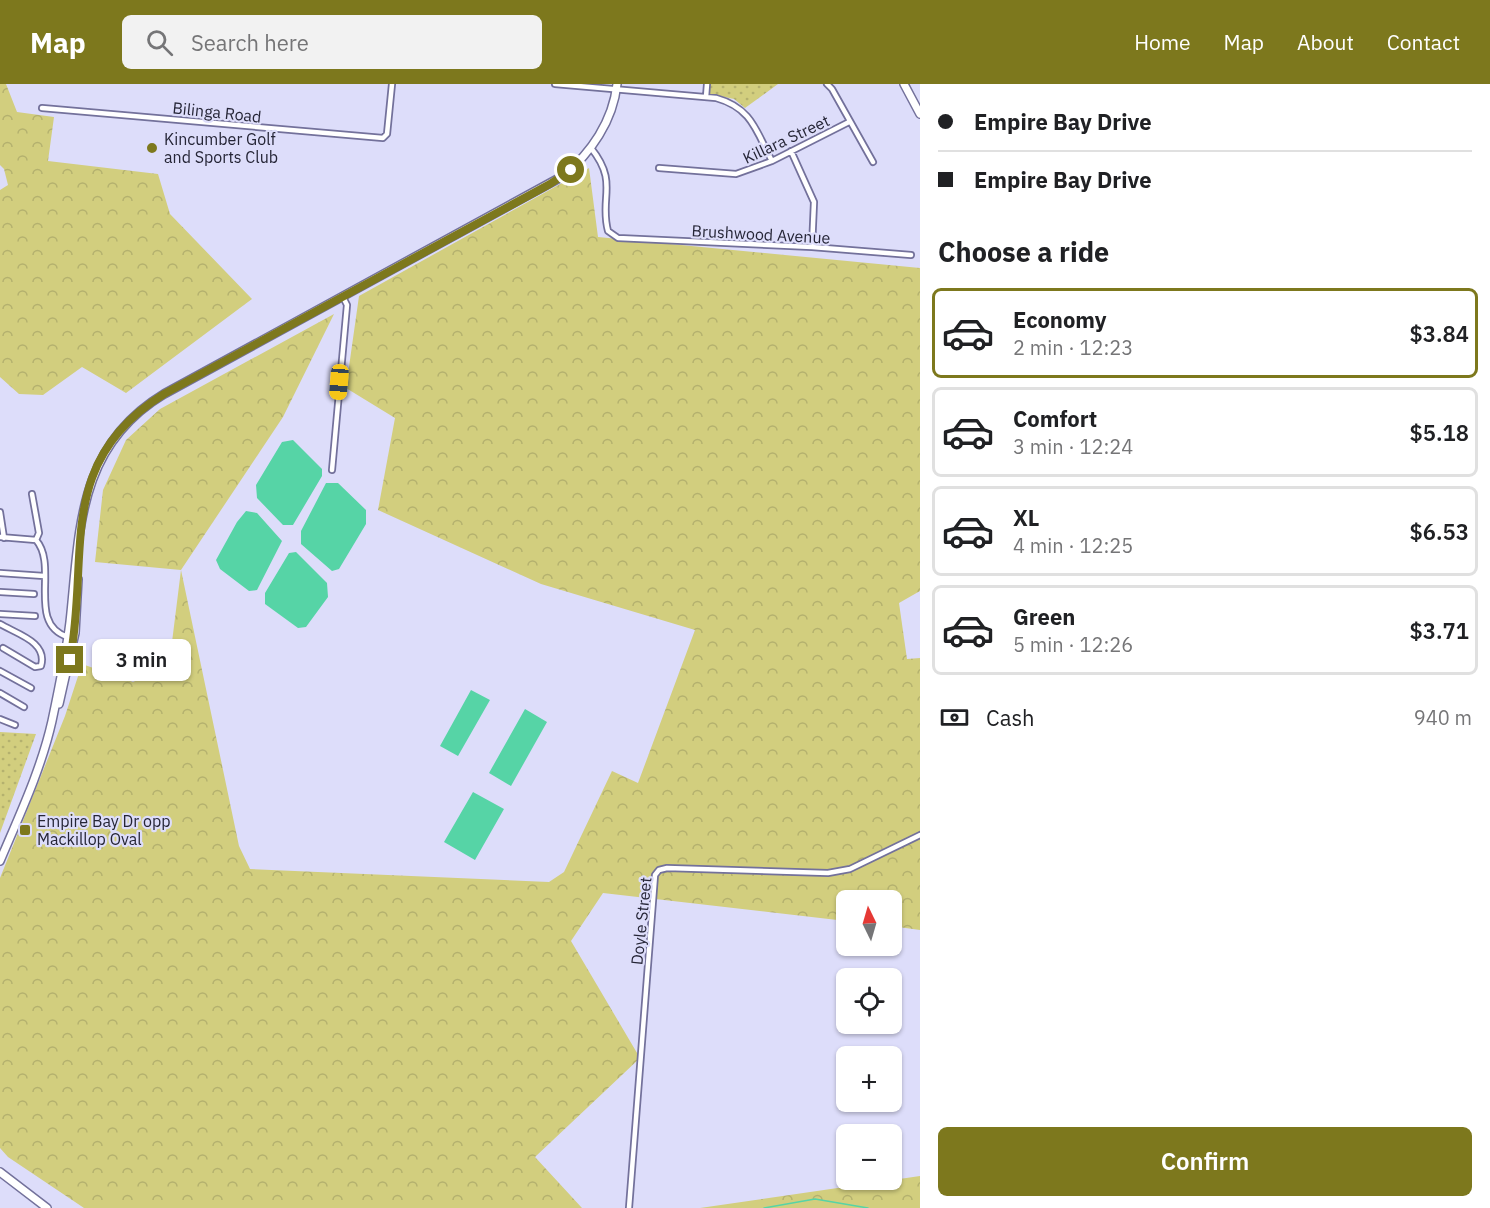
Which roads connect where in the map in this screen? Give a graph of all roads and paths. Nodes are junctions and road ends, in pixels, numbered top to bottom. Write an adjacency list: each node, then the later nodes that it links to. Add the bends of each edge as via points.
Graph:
1 (393, 84): 8 (street, Bilinga Road, via 387,134 383,138)
2 (555, 84): 6 (street)
3 (707, 84): 7 (street)
4 (827, 84): 10 (street)
5 (904, 84): 9 (main road)
6 (616, 87): 7 (street); 11 (main road, via 610,114)
7 (706, 97): 13 (street, via 734,103 746,113)
8 (42, 108)
9 (920, 114)
10 (849, 122): 12 (street, Killara Street); 14 (street)
11 (591, 148): 16 (street, Brushwood Avenue, via 605,174 606,225 611,236); 18 (main road, via 571,170 550,184)
12 (791, 152): 13 (street, Killara Street); 16 (street, via 814,202)
13 (772, 161): 15 (street, Killara Street, via 736,174)
14 (873, 162)
15 (659, 168)
16 (812, 247): 17 (street, Brushwood Avenue)
17 (910, 255)
18 (343, 297): 19 (street, via 347,305); 24 (main road, via 164,394 130,421 107,448 91,480)
19 (332, 470)
20 (32, 494): 23 (street, via 39,532)
21 (0, 512): 22 (street)
22 (2, 538): 23 (street)
23 (36, 540): 26 (street, via 43,553)
24 (77, 553): 29 (main road); 33 (main road)
25 (0, 573): 26 (street)
26 (44, 576): 33 (street, via 48,619 56,632)
27 (0, 592): 28 (street)
28 (34, 594)
29 (76, 614): 33 (main road); 35 (main road)
30 (0, 615): 31 (street)
31 (34, 616)
32 (0, 624): 34 (street, via 39,646 43,655 41,666 35,667)
33 (68, 637): 35 (main road); 40 (main road)
34 (3, 648)
35 (70, 660): 40 (main road)
36 (0, 671): 37 (street)
37 (31, 688)
38 (0, 693): 39 (street)
39 (24, 706)
40 (52, 718): 44 (main road, via 33,783)
41 (0, 719): 42 (street)
42 (15, 725)
43 (920, 835): 47 (street, Doyle Street, via 850,869 828,873 667,868 655,875)
44 (0, 861)
45 (0, 1172): 46 (main road)
46 (47, 1208)
47 (629, 1208)

